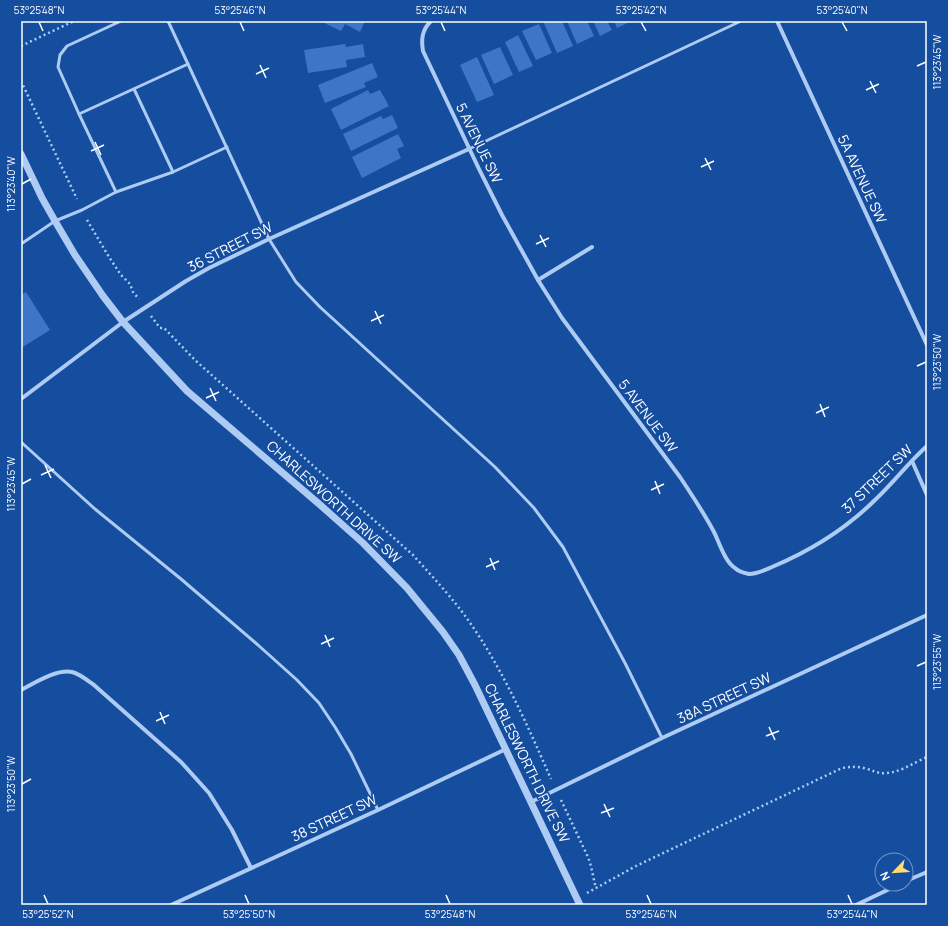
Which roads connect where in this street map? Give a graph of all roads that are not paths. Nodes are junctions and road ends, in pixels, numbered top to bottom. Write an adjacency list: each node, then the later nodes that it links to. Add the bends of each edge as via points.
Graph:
1 (120, 21): 8 (lane, via 67,46 60,55 58,67)
2 (168, 21): 6 (lane)
3 (430, 21): 10 (street, 5 AVENUE SW, via 423,32 423,51)
4 (741, 21): 10 (lane)
5 (777, 21): 20 (street, 5A AVENUE SW)
6 (188, 64): 7 (lane); 9 (lane)
7 (134, 89): 8 (lane); 12 (lane)
8 (79, 114): 13 (lane)
9 (227, 147): 12 (lane); 15 (lane)
10 (470, 149): 15 (street, 36 STREET SW); 18 (street, 5 AVENUE SW)
11 (21, 154): 14 (street, CHARLESWORTH DRIVE SW)
12 (173, 172): 13 (lane)
13 (116, 192): 14 (lane)
14 (55, 221): 16 (lane); 19 (street, CHARLESWORTH DRIVE SW, via 75,255)
15 (269, 239): 19 (street, 36 STREET SW, via 209,268); 29 (lane, via 296,282 320,307 495,467 534,508 563,547 626,663)
16 (21, 244)
17 (592, 247): 18 (street)
18 (538, 280): 26 (street, 5 AVENUE SW, via 562,318 680,477)
19 (123, 322): 21 (street, 36 STREET SW); 30 (street, CHARLESWORTH DRIVE SW, via 186,391 318,503 407,588 458,655)
20 (927, 345)
21 (21, 399)
22 (21, 442): 32 (lane, via 95,509 181,579 297,680 319,703 335,727)
23 (927, 446): 24 (street, 37 STREET SW)
24 (912, 461): 25 (street); 26 (street, 37 STREET SW, via 876,500 834,534 813,547 761,572 750,574)
25 (927, 495)
26 (734, 568)
27 (927, 615): 29 (street, 38A STREET SW)
28 (21, 690): 33 (street, via 57,673 71,672 94,685 181,762 209,793)
29 (662, 738): 31 (street, 38A STREET SW)
30 (506, 749): 31 (street, CHARLESWORTH DRIVE SW); 32 (street, 38 STREET SW)
31 (531, 802): 38 (street, CHARLESWORTH DRIVE SW)
32 (378, 810): 33 (street, 38 STREET SW)
33 (251, 868): 37 (street, 38 STREET SW)
34 (927, 872): 35 (street)
35 (914, 878)
36 (883, 892): 39 (street)
37 (171, 905)
38 (580, 905)
39 (856, 905)

